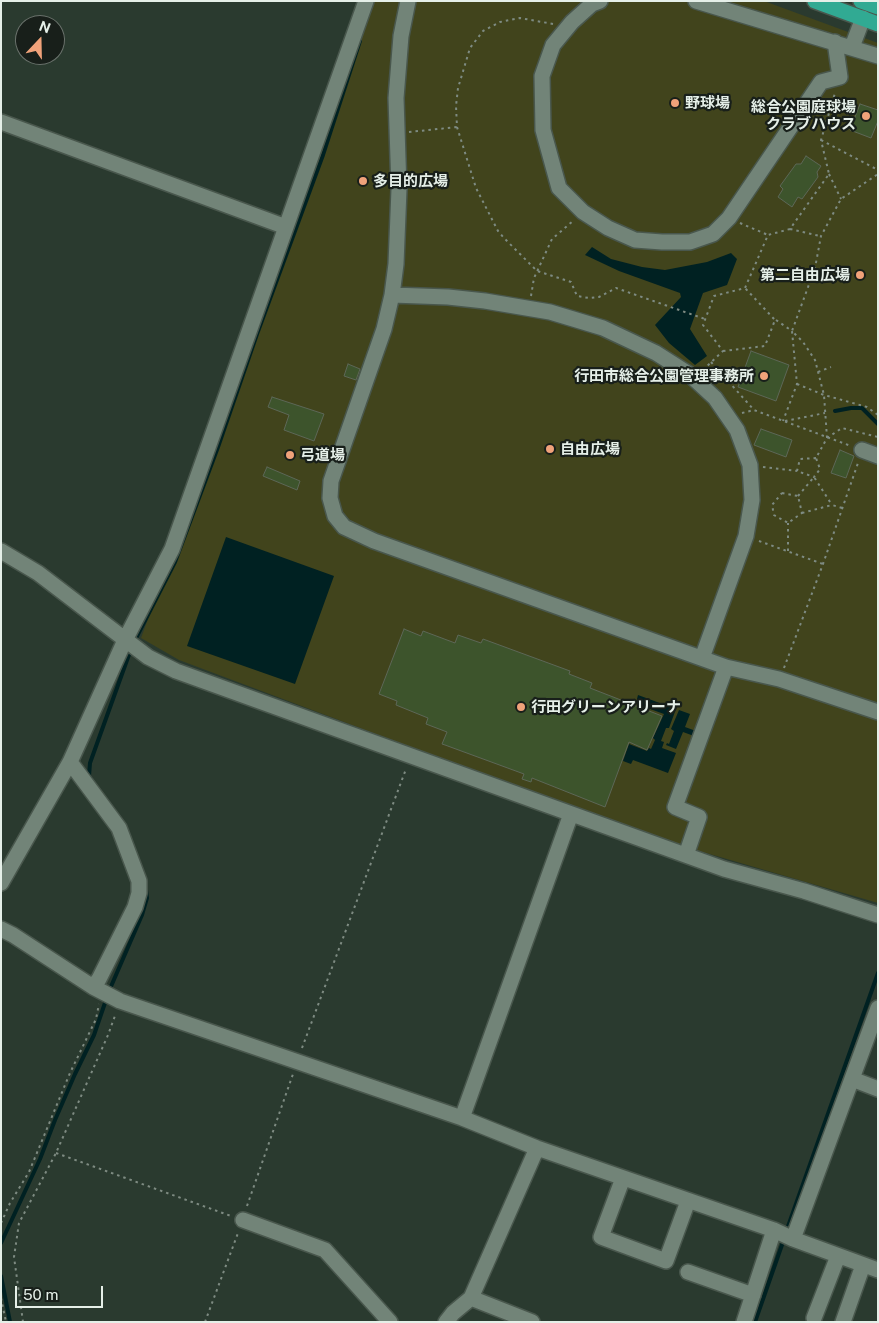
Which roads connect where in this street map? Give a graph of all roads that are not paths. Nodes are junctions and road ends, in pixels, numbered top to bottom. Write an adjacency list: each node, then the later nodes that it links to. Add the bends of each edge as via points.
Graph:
1 (366, 1): 14 (street)
2 (408, 1): 15 (street, via 398,61 398,198)
3 (600, 1): 10 (street, via 572,22 553,45 542,76 543,130 559,188 583,212 635,240 690,242 713,234 729,218 821,82 840,77)
4 (696, 1): 10 (street)
5 (816, 1): 8 (highway)
6 (860, 1): 7 (highway)
7 (878, 7)
8 (863, 18): 9 (highway); 11 (street)
9 (878, 24)
10 (835, 42): 11 (street)
11 (852, 47): 12 (street)
12 (878, 56)
13 (1, 122): 14 (street)
14 (286, 226): 19 (street, via 172,549)
15 (392, 295): 20 (street, via 494,302 550,312 603,328 656,353 689,374 715,398 736,430 750,466 752,500 746,536); 20 (street, via 384,329 331,482 330,498 335,516 344,527 374,541)
16 (862, 450): 17 (street)
17 (878, 456)
18 (1, 551): 19 (street, via 38,573)
19 (125, 640): 23 (street); 24 (street, via 148,657 176,671)
20 (702, 658): 21 (street)
21 (726, 667): 22 (street, via 779,679); 25 (street, via 675,807 699,817)
22 (878, 712)
23 (70, 762): 26 (street); 29 (street, via 119,828 139,881 135,907)
24 (571, 814): 25 (street); 33 (street)
25 (686, 855): 27 (street)
26 (1, 883)
27 (878, 915)
28 (1, 929): 29 (street)
29 (97, 989): 33 (street, via 120,1001)
30 (878, 1008): 31 (street)
31 (852, 1079): 32 (street); 39 (street)
32 (878, 1088)
33 (462, 1118): 34 (street)
34 (537, 1148): 35 (street); 45 (street)
35 (623, 1178): 36 (street); 36 (street, via 601,1237 666,1261)
36 (688, 1201): 38 (street)
37 (243, 1220): 47 (street, via 325,1250)
38 (774, 1230): 39 (street); 44 (street)
39 (793, 1239): 40 (street)
40 (838, 1256): 41 (street); 46 (street)
41 (863, 1265): 42 (street); 51 (street)
42 (878, 1270)
43 (688, 1272): 44 (street)
44 (753, 1295): 50 (street)
45 (472, 1298): 48 (street); 49 (street)
46 (814, 1318)
47 (390, 1322)
48 (446, 1322)
49 (532, 1322)
50 (744, 1322)
51 (843, 1322)

